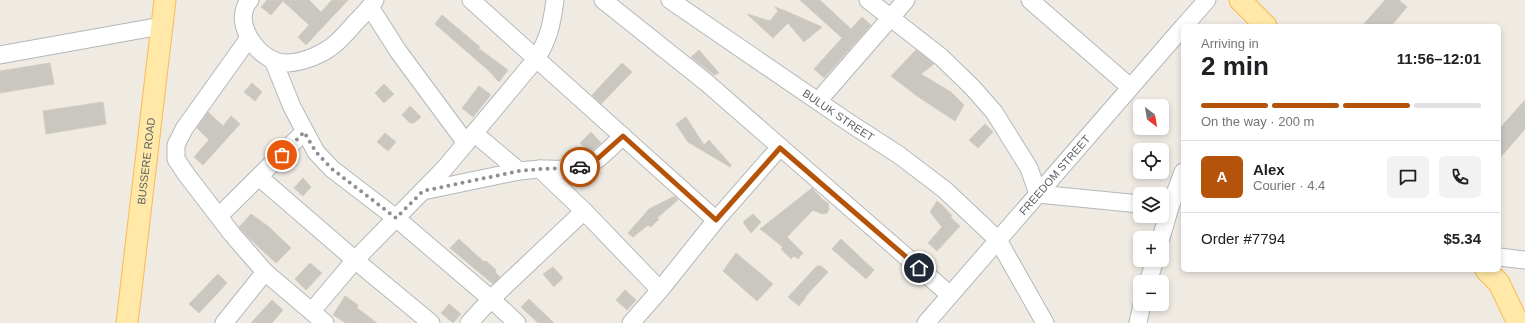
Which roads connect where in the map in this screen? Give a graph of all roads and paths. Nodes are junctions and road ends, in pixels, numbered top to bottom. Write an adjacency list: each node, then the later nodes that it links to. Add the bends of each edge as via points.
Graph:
1 (165, 0): 14 (main road, BUSSERE ROAD)
2 (250, 0): 16 (street, via 245,8 244,24)
3 (471, 0): 18 (street)
4 (555, 0): 18 (street, via 550,34)
5 (603, 0): 25 (street, via 707,83)
6 (670, 0): 21 (street, BULUK STREET)
7 (868, 0): 12 (street)
8 (906, 0): 12 (street)
9 (1030, 0): 20 (street)
10 (1207, 0): 13 (street, FREEDOM STREET)
11 (373, 4): 19 (street, via 336,44 322,52 287,63); 24 (street, via 398,51)
12 (892, 17): 21 (street); 31 (street, via 941,57 994,112 1029,168)
13 (1185, 24)
14 (162, 26): 17 (street); 50 (main road, BUSSERE ROAD)
15 (1181, 28): 20 (street, FREEDOM STREET)
16 (249, 38): 19 (street); 35 (street, via 184,129 176,145 176,160)
17 (0, 55)
18 (536, 59): 23 (street); 24 (street)
19 (272, 60): 22 (street)
20 (1130, 87): 31 (street, FREEDOM STREET)
21 (818, 101): 39 (street, BULUK STREET, via 939,185)
22 (304, 132): 28 (street); 36 (street, via 316,152 332,169)
23 (623, 136): 26 (street, via 595,161 573,168); 37 (street)
24 (470, 138): 27 (street); 30 (street)
25 (780, 148): 37 (street); 46 (street)
26 (540, 169): 27 (street); 34 (street)
27 (519, 171): 30 (street)
28 (259, 177): 35 (street); 41 (street)
29 (1181, 179): 33 (street)
30 (423, 191): 36 (street)
31 (1038, 194): 32 (street); 39 (street, FREEDOM STREET)
32 (1133, 203)
33 (1172, 208): 38 (street)
34 (584, 211): 45 (street); 47 (street)
35 (219, 216): 43 (street)
36 (396, 218): 41 (street); 47 (street)
37 (716, 220): 45 (street)
38 (1164, 231)
39 (998, 240): 46 (street, FREEDOM STREET); 58 (street, BULUK STREET)
40 (1501, 257): 42 (street)
41 (355, 260): 48 (street); 53 (street)
42 (1525, 260)
43 (265, 272): 48 (street); 51 (street)
44 (1488, 272): 60 (main road, via 1499,283)
45 (660, 290): 56 (street)
46 (950, 295): 57 (street, FREEDOM STREET)
47 (491, 298): 54 (street); 55 (street)
48 (312, 311): 52 (street)
49 (1141, 311): 59 (street)
50 (127, 323)
51 (224, 323)
52 (325, 323)
53 (431, 323)
54 (469, 323)
55 (517, 323)
56 (631, 323)
57 (926, 323)
58 (1045, 323)
59 (1138, 323)
60 (1518, 323)

